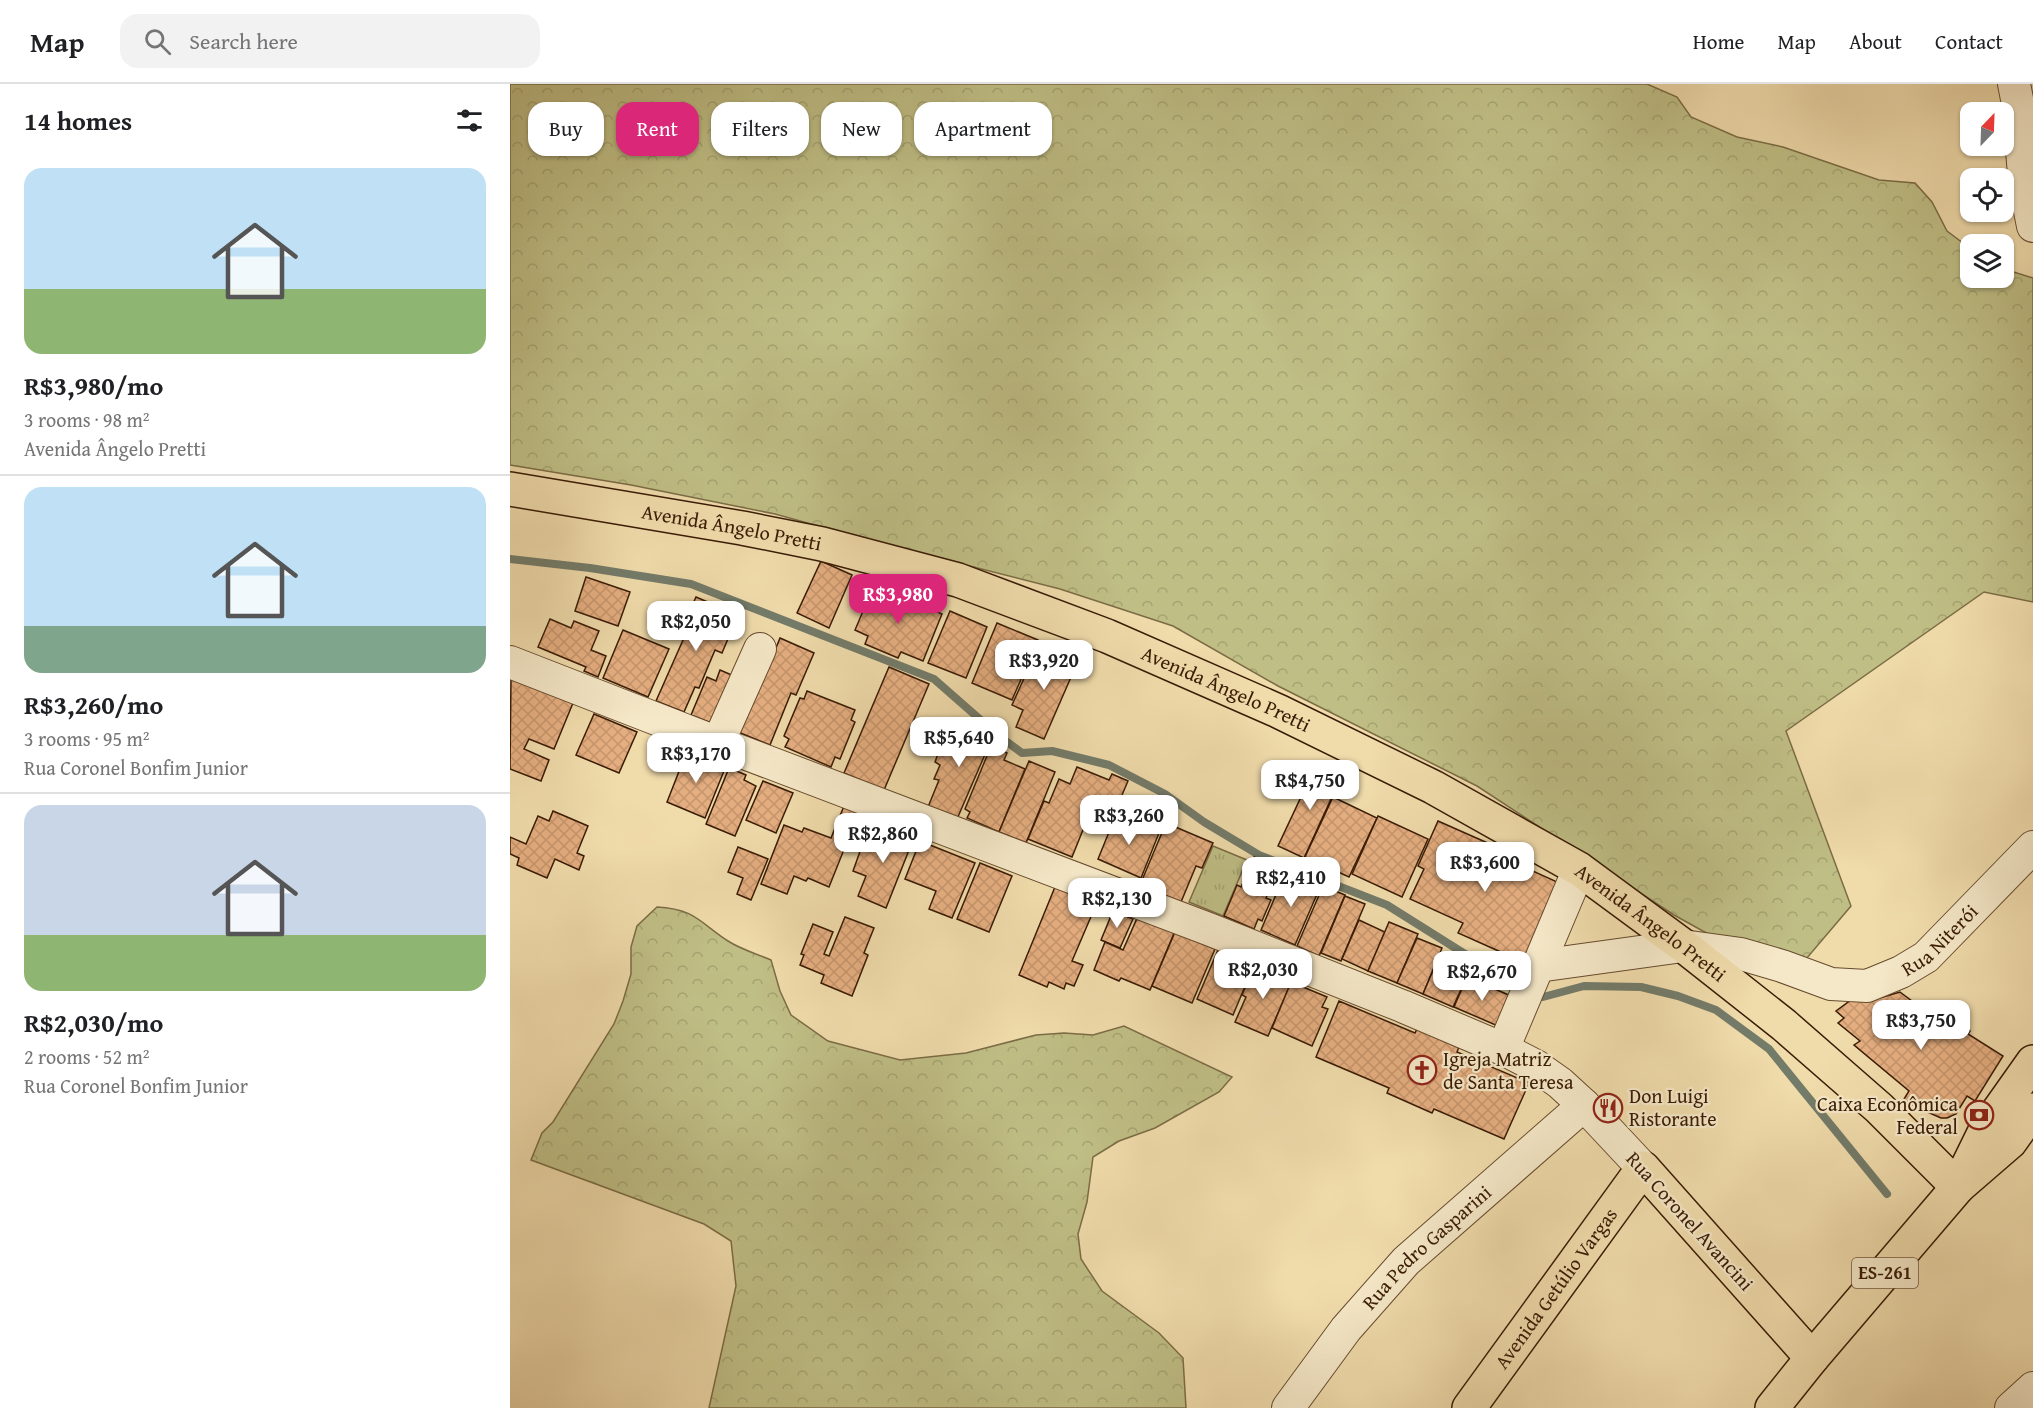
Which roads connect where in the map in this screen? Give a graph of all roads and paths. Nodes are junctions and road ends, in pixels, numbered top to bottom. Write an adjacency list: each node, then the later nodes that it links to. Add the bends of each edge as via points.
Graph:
1 (2014, 84): 2 (street)
2 (2033, 226)
3 (510, 489): 8 (main road, Avenida Ângelo Pretti, via 811,541 958,580 1107,636 1278,711 1433,787)
4 (760, 649): 6 (street)
5 (510, 662): 6 (street, Rua Coronel Avancini)
6 (718, 743): 11 (street, Rua Coronel Avancini, via 1211,930)
7 (2033, 847): 9 (street, Rua Niterói, via 1926,957 1867,986 1831,984 1741,954)
8 (1579, 869): 9 (main road, Avenida Ângelo Pretti); 10 (street)
9 (1683, 946): 10 (street, Rua Niterói); 16 (main road, Avenida Ângelo Pretti, via 1853,1085)
10 (1530, 985): 11 (street)
11 (1503, 1049): 13 (street, Rua Coronel Avancini, via 1536,1066)
12 (2033, 1062): 16 (main road, via 1987,1127)
13 (1584, 1105): 15 (street, Rua Coronel Avancini); 19 (street, Rua Pedro Gasparini, via 1406,1261 1346,1329)
14 (2033, 1110): 16 (main road, via 2010,1142)
15 (1643, 1168): 17 (main road, Rua Coronel Avancini); 20 (main road, Avenida Getúlio Vargas)
16 (1958, 1187): 17 (main road, ES-261)
17 (1812, 1359): 21 (main road, ES-261)
18 (2033, 1388): 22 (street)
19 (1288, 1408)
20 (1469, 1408)
21 (1772, 1408)
22 (2011, 1408)

